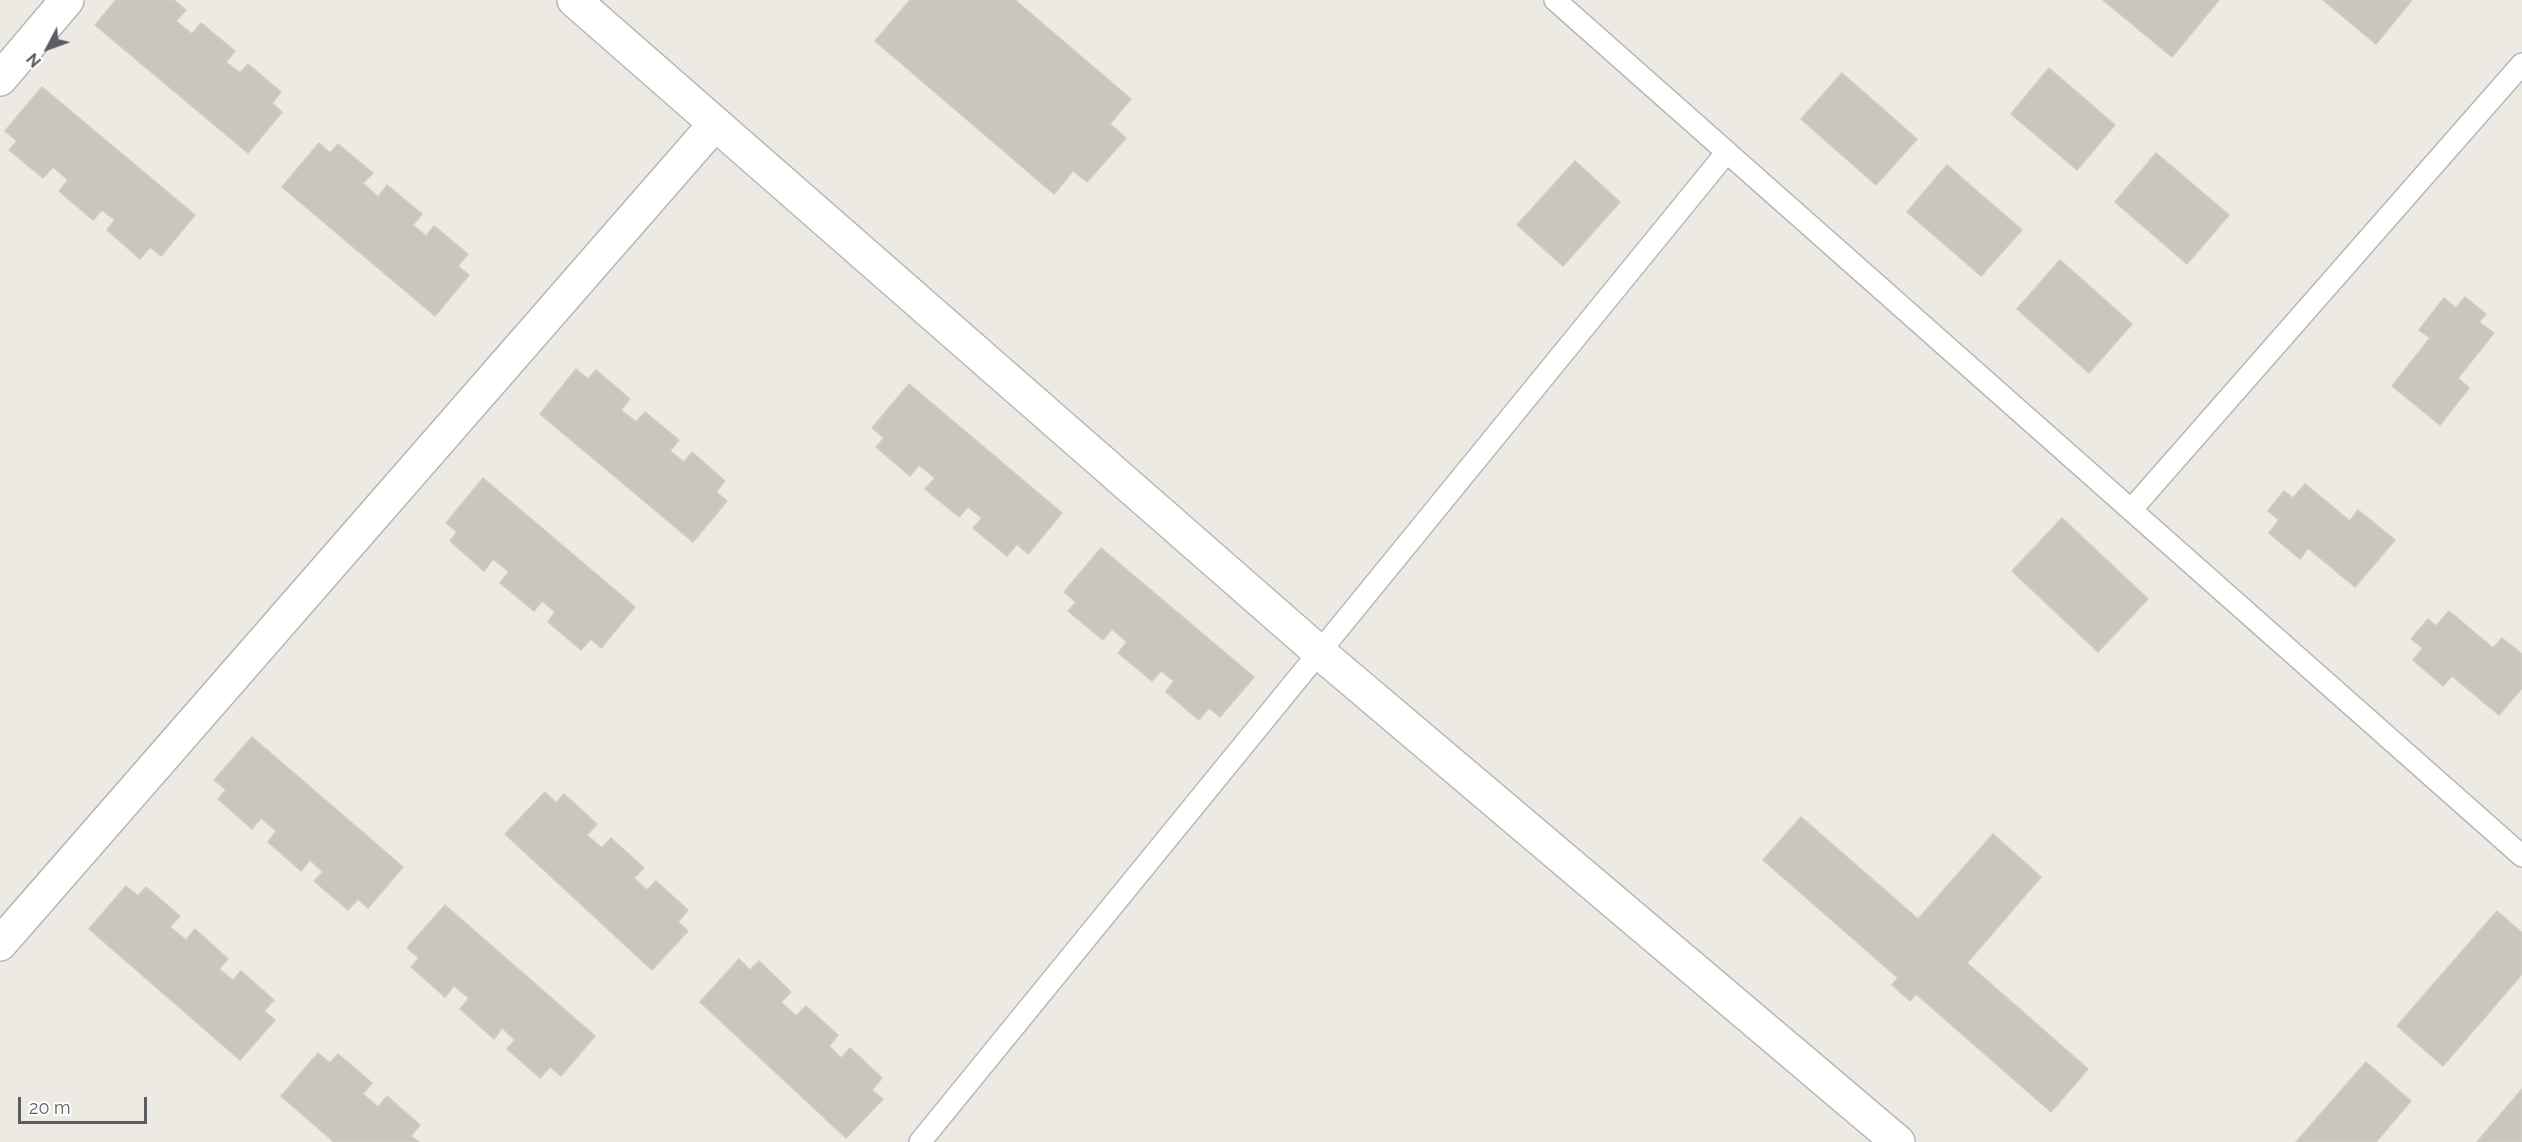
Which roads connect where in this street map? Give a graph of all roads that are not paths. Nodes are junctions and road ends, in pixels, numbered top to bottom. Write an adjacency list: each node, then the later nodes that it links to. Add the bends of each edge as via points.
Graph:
1 (67, 0): 5 (street)
2 (574, 0): 6 (street)
3 (1555, 0): 7 (lane)
4 (2522, 64): 8 (lane)
5 (0, 79)
6 (715, 124): 9 (street); 11 (street)
7 (1727, 152): 8 (lane); 9 (lane)
8 (2132, 510): 10 (lane)
9 (1319, 652): 12 (lane); 13 (street)
10 (2522, 856)
11 (0, 944)
12 (920, 1142)
13 (1898, 1142)

